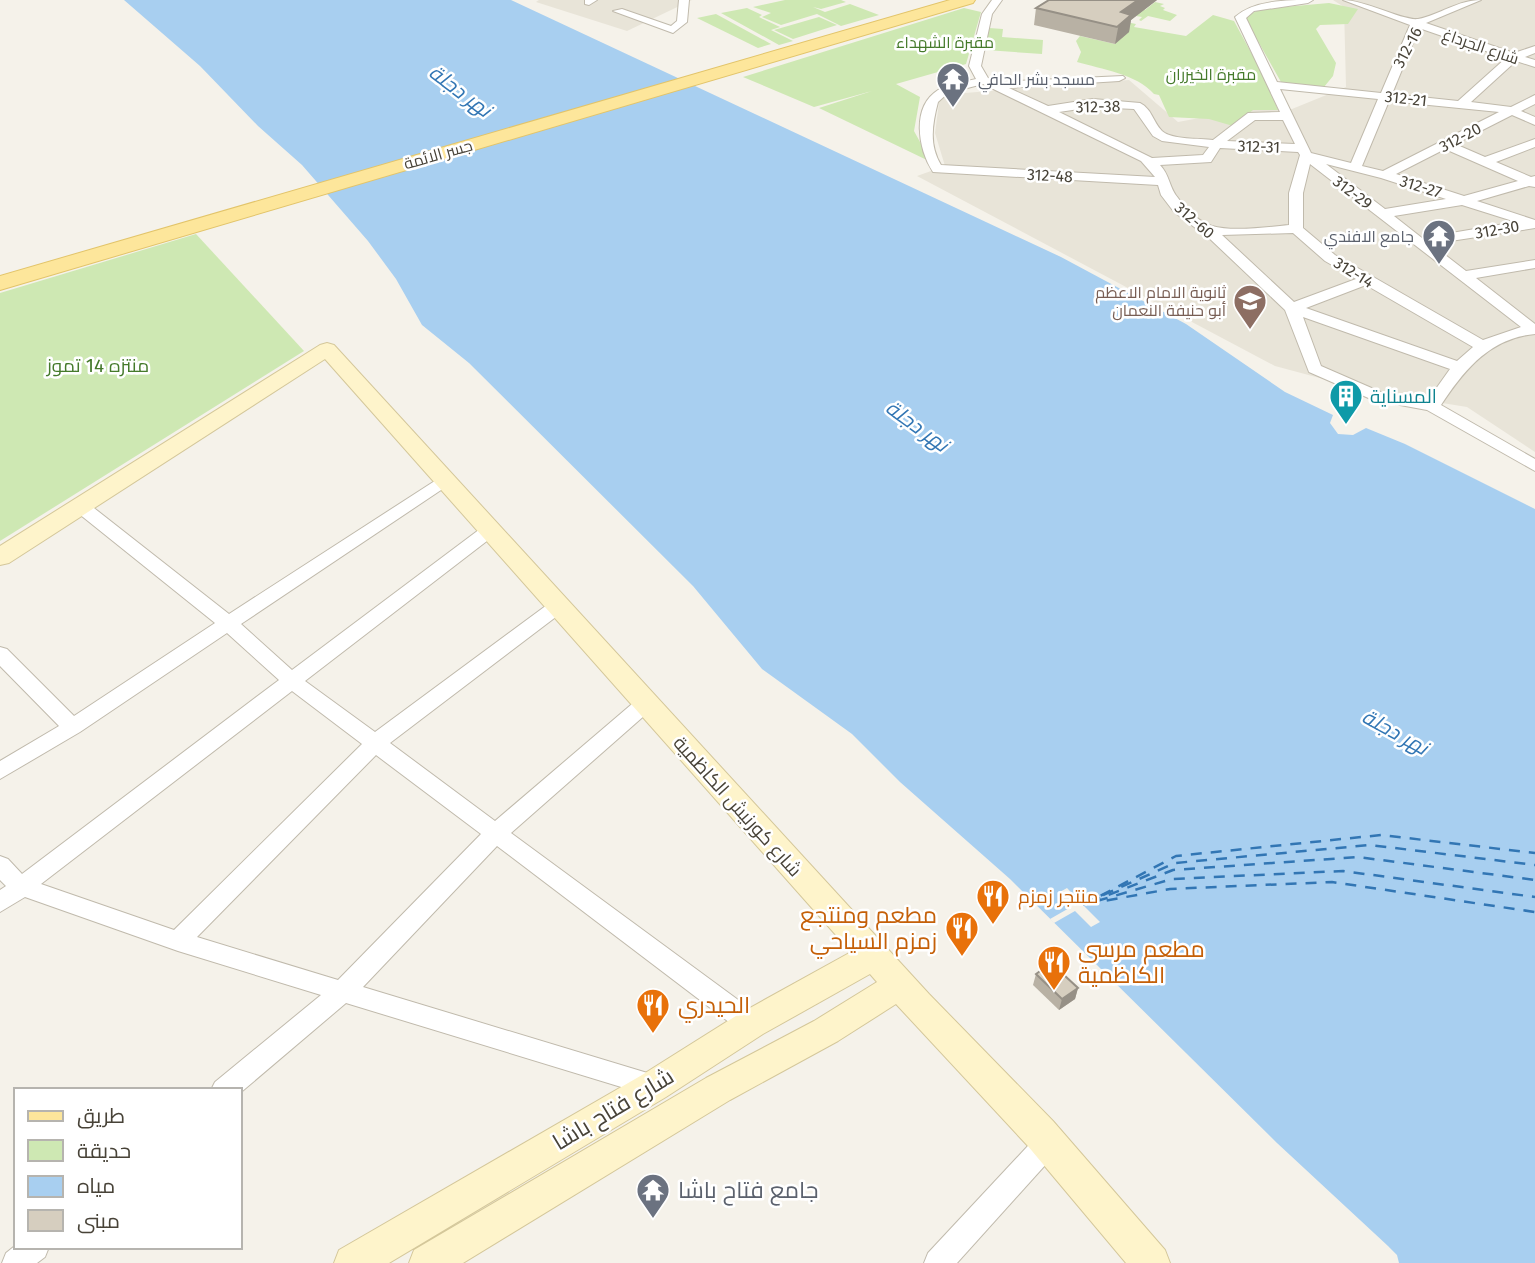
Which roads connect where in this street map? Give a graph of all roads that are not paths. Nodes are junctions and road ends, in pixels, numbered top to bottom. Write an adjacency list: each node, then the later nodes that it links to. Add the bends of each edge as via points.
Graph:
1 (684, 0): 7 (street, via 682,22 673,30)
2 (997, 0): 13 (street, via 987,14 975,65 976,72)
3 (1308, 0): 14 (street, via 1251,8 1240,17)
4 (1348, 0): 8 (street, شارع الجرداغ)
5 (1476, 0): 8 (street, 312-16)
6 (960, 1): 41 (main road, جسر الائمة)
7 (618, 11)
8 (1416, 23): 10 (street, شارع الجرداغ); 15 (street, 312-16)
9 (1535, 49): 10 (street)
10 (1514, 57): 11 (street, شارع الجرداغ); 17 (street)
11 (1535, 64)
12 (1119, 78): 13 (street)
13 (989, 83): 18 (street, 312-60); 30 (street, 312-48, via 944,91 932,101 924,135 937,169)
14 (1274, 85): 15 (street, 312-21); 20 (street)
15 (1384, 96): 17 (street, 312-21); 28 (street, 312-16)
16 (1535, 99): 19 (street, 312-20)
17 (1462, 104): 19 (street, 312-21)
18 (1048, 110): 22 (street, 312-38, via 1093,103 1136,106 1161,137); 27 (street, 312-60)
19 (1510, 110): 21 (street, 312-21); 24 (street, 312-20)
20 (1287, 116): 22 (street, via 1252,116); 25 (street)
21 (1535, 121)
22 (1217, 143): 25 (street, 312-31); 27 (street, via 1207,159)
23 (1535, 143): 26 (street)
24 (1446, 145): 26 (street); 29 (street, 312-20)
25 (1303, 152): 28 (street, 312-27); 33 (street, 312-29); 35 (street)
26 (1486, 160): 31 (street)
27 (1150, 162): 30 (street, 312-60)
28 (1355, 167): 29 (street, 312-27)
29 (1385, 175): 32 (street, 312-27)
30 (1164, 181): 36 (street, 312-60, via 1173,202)
31 (1533, 182): 32 (street)
32 (1465, 200): 33 (street); 34 (street, 312-27)
33 (1382, 214): 37 (street, 312-29)
34 (1534, 224): 37 (street, 312-30)
35 (1296, 229): 36 (street); 40 (street, 312-14)
36 (1206, 230): 42 (street, 312-60)
37 (1420, 242): 39 (street, 312-29)
38 (1535, 264): 39 (street)
39 (1464, 276): 43 (street, 312-29)
40 (1366, 280): 42 (street); 44 (street, 312-14)
41 (0, 283)
42 (1292, 308): 45 (street, 312-60); 46 (street, via 1317,372 1379,397)
43 (1534, 330): 44 (street)
44 (1482, 346): 45 (street)
45 (1458, 366): 46 (street)
46 (1432, 406): 47 (street)
47 (1535, 466)
48 (444, 480): 49 (street, شارع كورنيش الكاظمية, via 327,349); 50 (street, شارع كورنيش الكاظمية); 53 (street)
49 (79, 505): 51 (street); 53 (street)
50 (490, 530): 52 (street, شارع كورنيش الكاظمية); 55 (street)
51 (0, 557)
52 (558, 606): 56 (street, شارع كورنيش الكاظمية); 58 (street)
53 (229, 624): 55 (street); 57 (street)
54 (0, 654): 57 (street)
55 (292, 681): 58 (street); 62 (street)
56 (646, 703): 60 (street); 65 (street, شارع كورنيش الكاظمية)
57 (73, 727): 59 (street)
58 (375, 743): 60 (street); 64 (street)
59 (0, 772)
60 (496, 832): 67 (street); 68 (street)
61 (0, 864): 62 (street)
62 (20, 886): 63 (street); 64 (street)
63 (0, 903)
64 (178, 941): 67 (street)
65 (873, 956): 66 (street, شارع كورنيش الكاظمية); 68 (street, شارع فتاح باشا)
66 (899, 985): 71 (street, شارع كورنيش الكاظمية); 75 (street, شارع فتاح باشا)
67 (343, 991): 69 (street); 70 (street)
68 (751, 1024): 69 (street, شارع فتاح باشا)
69 (654, 1086): 74 (street, شارع فتاح باشا)
70 (226, 1088)
71 (1048, 1143): 76 (street); 77 (street, شارع كورنيش الكاظمية)
72 (33, 1249): 73 (street)
73 (16, 1263)
74 (353, 1263)
75 (428, 1263)
76 (938, 1263)
77 (1151, 1263)

